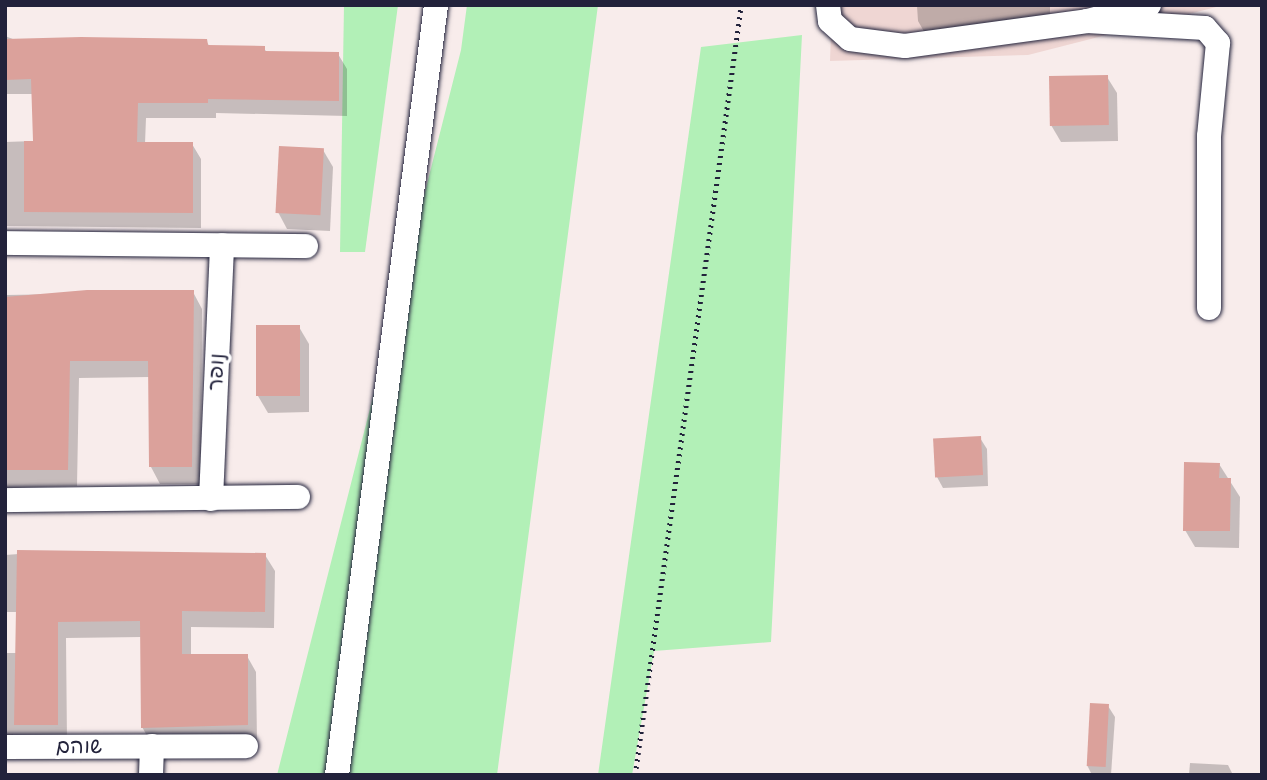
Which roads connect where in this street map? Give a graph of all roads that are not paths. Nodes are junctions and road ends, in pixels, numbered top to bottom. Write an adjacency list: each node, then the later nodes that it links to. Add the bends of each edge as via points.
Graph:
1 (436, 5): 16 (street)
2 (828, 5): 4 (street, via 830,20 850,39 905,46)
3 (1149, 5): 4 (street)
4 (1087, 21): 8 (street, via 1205,28 1218,43 1208,161)
5 (5, 243): 6 (street)
6 (222, 245): 7 (street); 10 (street, נופר)
7 (306, 246)
8 (1209, 308)
9 (298, 497): 10 (street)
10 (211, 499): 11 (street)
11 (5, 500)
12 (152, 746): 13 (street, שוהם); 14 (street, שוהם); 15 (street)
13 (246, 746)
14 (5, 747)
15 (151, 775)
16 (337, 775)

